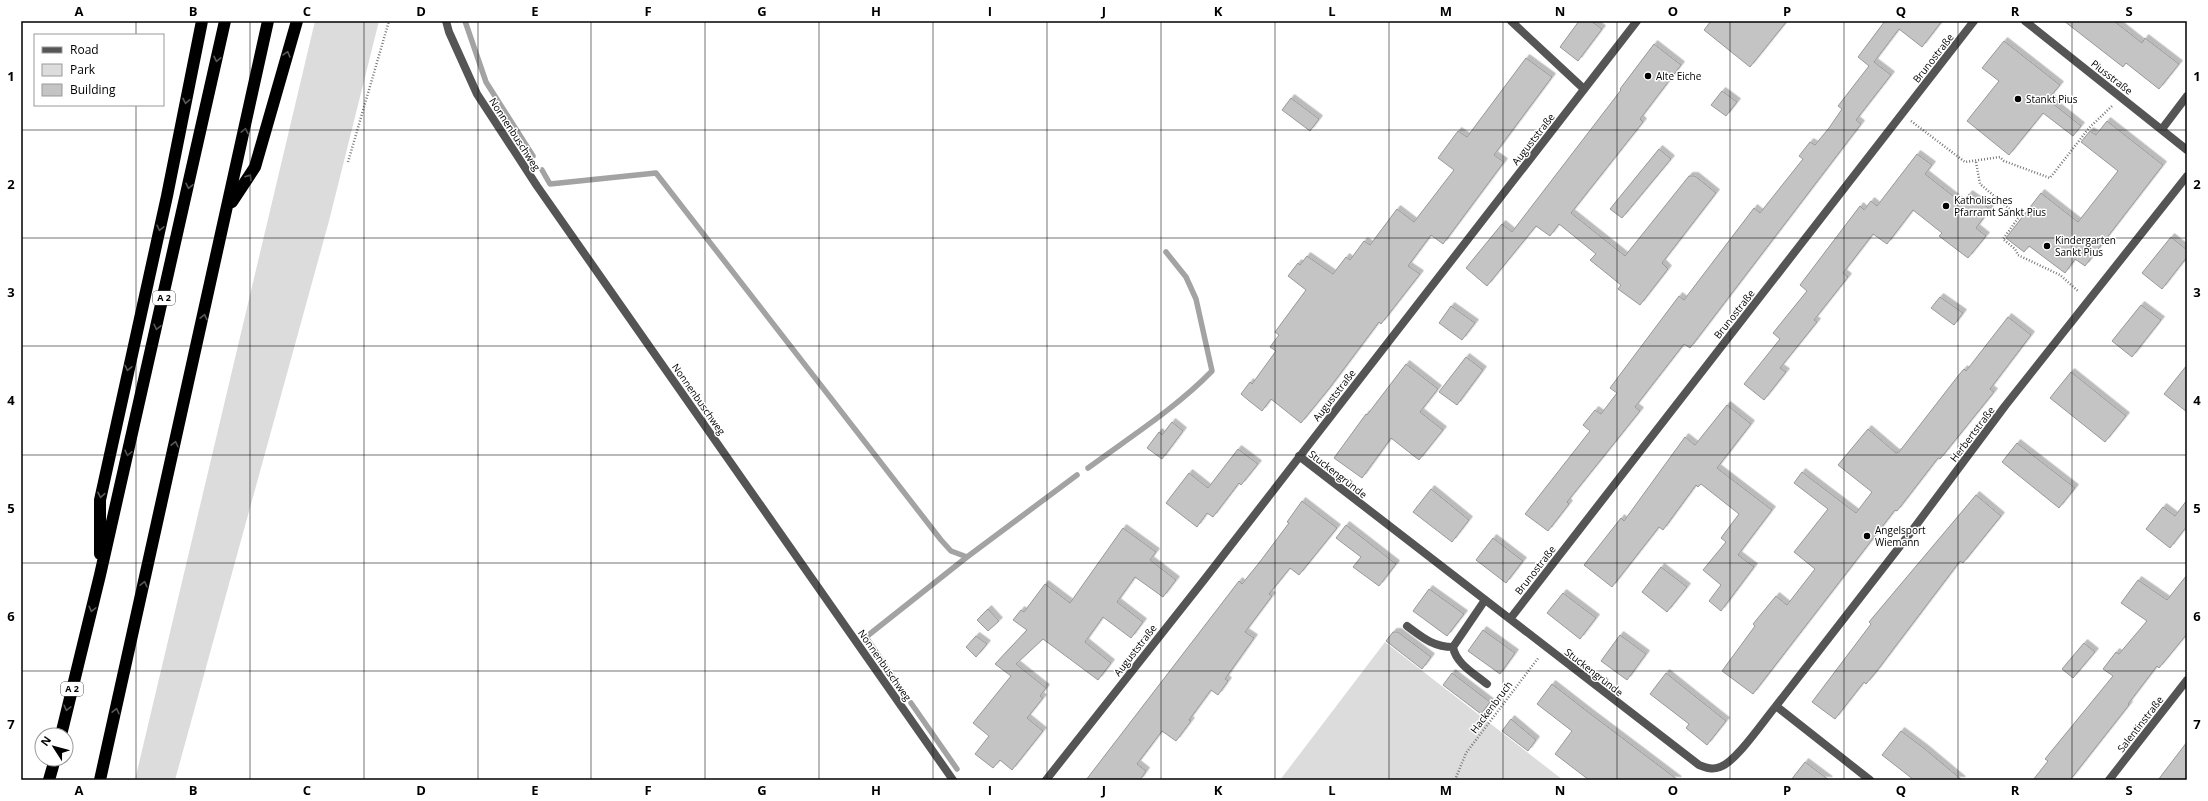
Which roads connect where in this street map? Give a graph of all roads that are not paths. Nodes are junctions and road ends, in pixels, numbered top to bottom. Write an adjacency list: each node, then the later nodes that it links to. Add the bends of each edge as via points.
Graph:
1 (202, 21): 17 (highway, one-way to 17, via 167,196 100,500)
2 (225, 21): 17 (highway, A 2, one-way to 17)
3 (268, 21): 15 (highway, one-way to 3)
4 (296, 21): 15 (highway, one-way to 4, via 255,167)
5 (446, 21): 29 (street, Nonnenbuschweg, via 477,94 537,186)
6 (1511, 21): 10 (street)
7 (1637, 21): 10 (street, Auguststraße)
8 (1974, 21): 19 (street, Brunostraße)
9 (2025, 21): 12 (street, Piusstraße)
10 (1584, 89): 16 (street, Auguststraße)
11 (2187, 96): 12 (street)
12 (2162, 129): 13 (street, Piusstraße)
13 (2187, 150)
14 (2187, 176): 24 (street, Herbertstraße, via 2004,406 1911,532)
15 (227, 210): 28 (highway, one-way to 15)
16 (1299, 456): 18 (street, Stuckengründe); 30 (street, Auguststraße)
17 (100, 575): 25 (highway, A 2, one-way to 25)
18 (1485, 600): 19 (street, Stuckengründe); 21 (street)
19 (1510, 620): 24 (street, Stuckengründe, via 1699,765 1710,769 1721,767 1732,760)
20 (1407, 626): 21 (street, via 1432,644)
21 (1453, 647): 23 (street, via 1454,655 1460,662)
22 (2187, 680): 32 (street, Salentinstraße)
23 (1487, 684)
24 (1776, 706): 31 (street)
25 (63, 727)
26 (53, 767): 27 (highway)
27 (49, 780)
28 (100, 780)
29 (953, 780)
30 (1046, 780)
31 (1870, 780)
32 (2109, 780)

